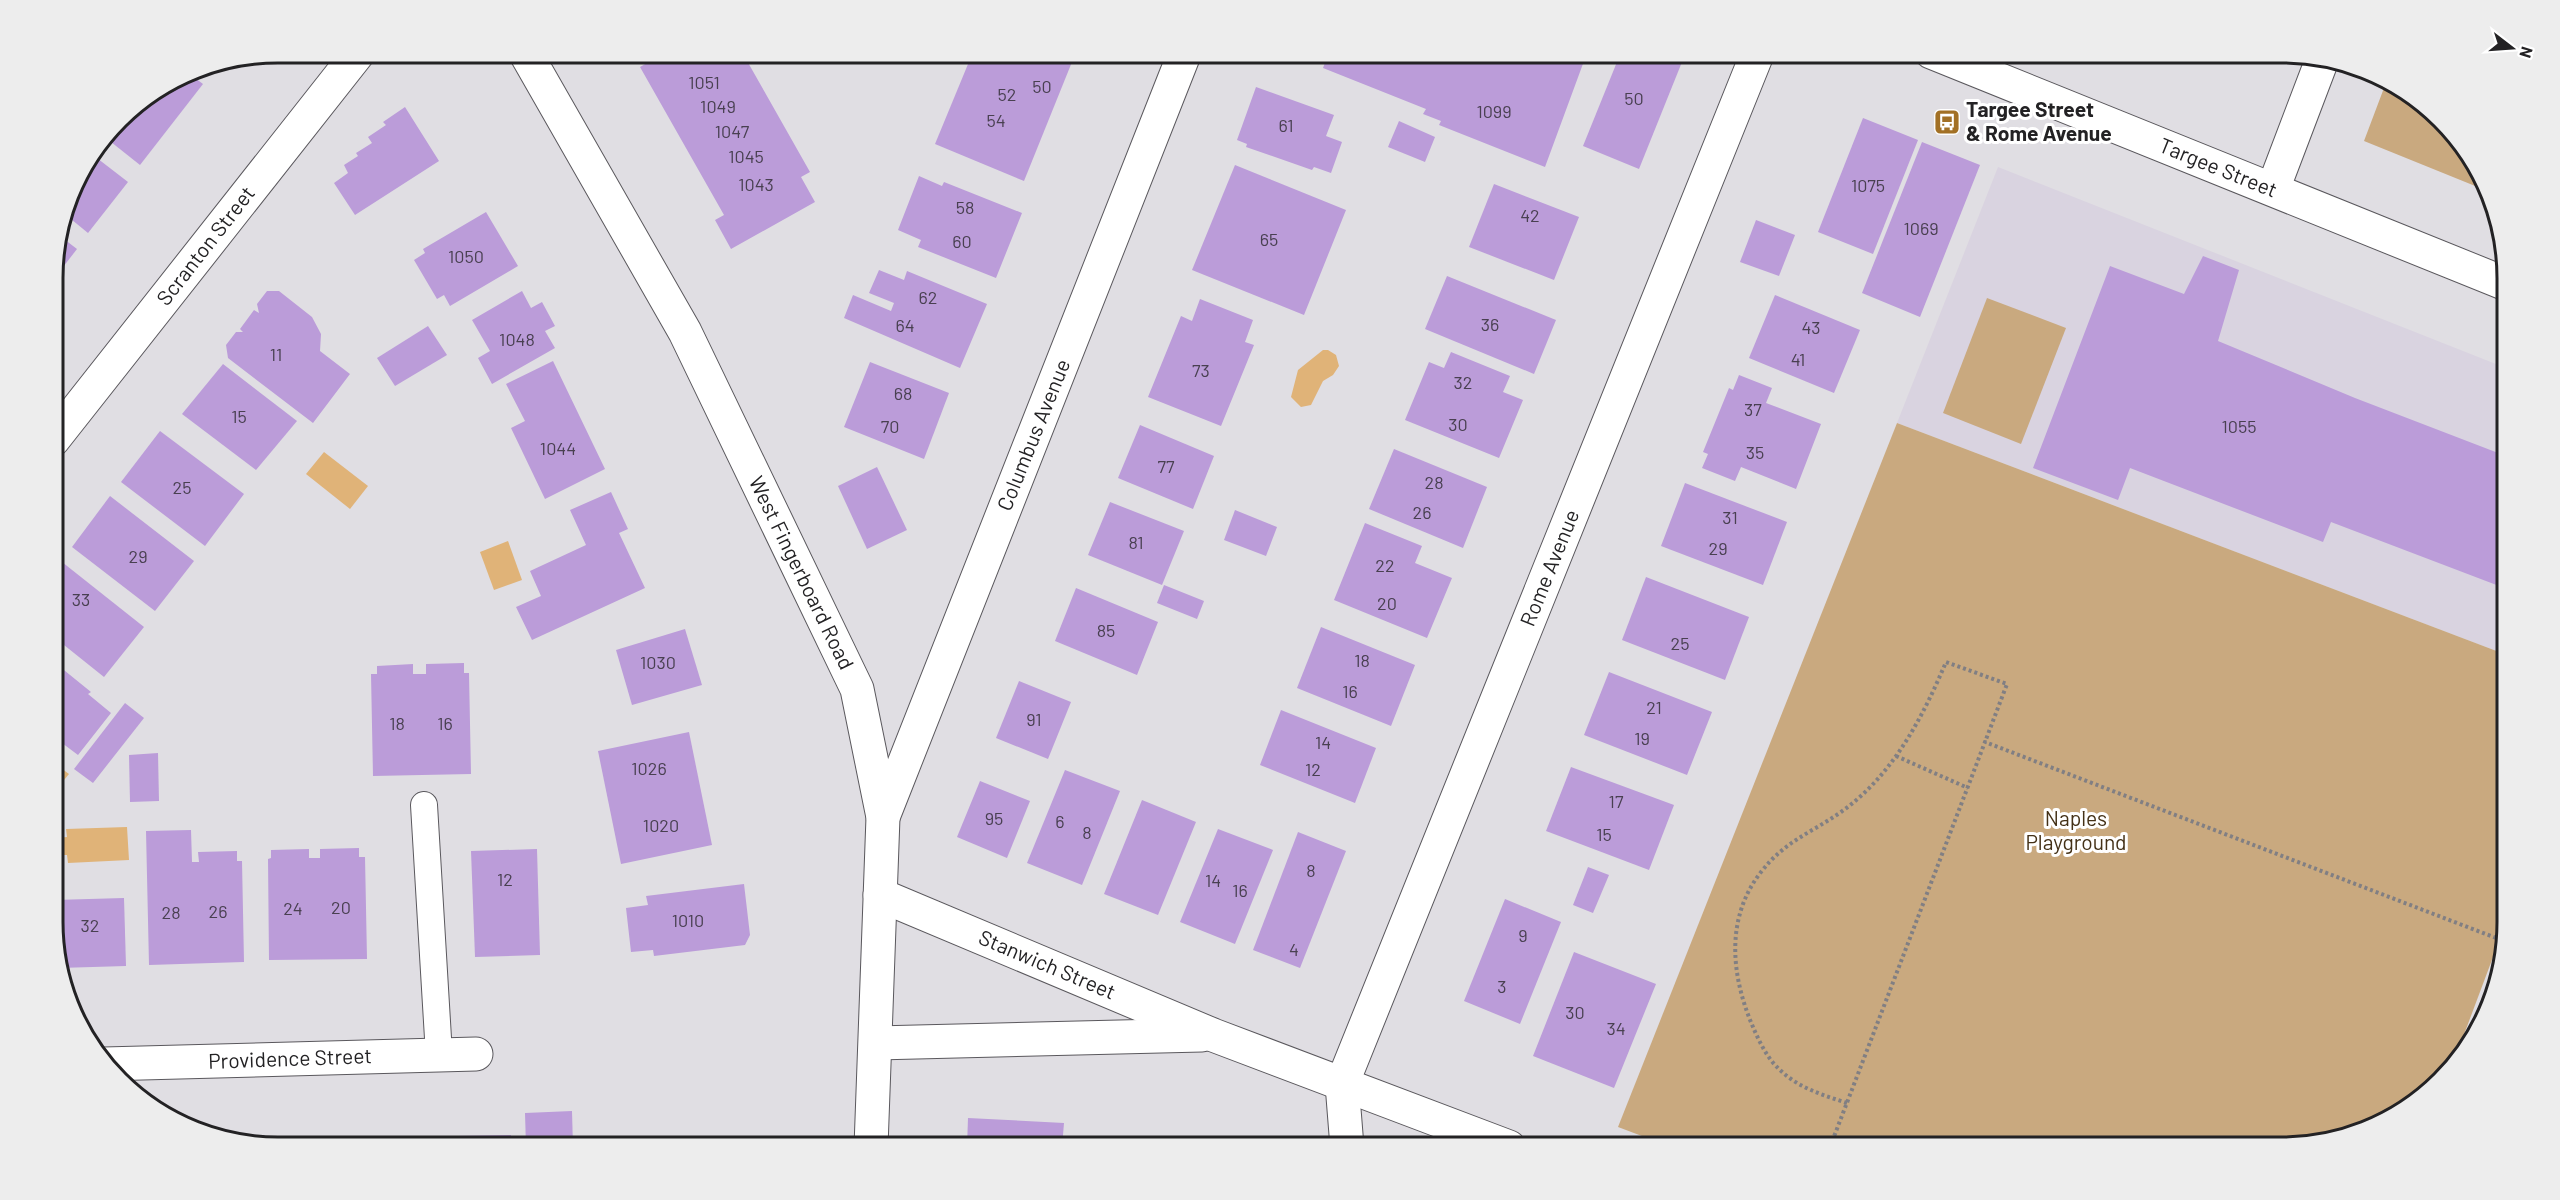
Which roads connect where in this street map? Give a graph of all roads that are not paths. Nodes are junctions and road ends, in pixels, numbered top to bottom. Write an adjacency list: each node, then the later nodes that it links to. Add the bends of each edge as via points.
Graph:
1 (350, 63): 9 (street, Scranton Street)
2 (531, 63): 11 (street, West Fingerboard Road, via 685,332 857,689)
3 (1181, 63): 11 (street, Columbus Avenue)
4 (1754, 63): 18 (street, Rome Avenue)
5 (1958, 63): 7 (street, Targee Street)
6 (2320, 66): 7 (street)
7 (2272, 189): 8 (street, Targee Street)
8 (2497, 280)
9 (63, 427)
10 (424, 806): 16 (lane)
11 (883, 817): 12 (street, West Fingerboard Road)
12 (880, 895): 13 (street, Stanwich Street); 14 (street, West Fingerboard Road)
13 (1213, 1035): 14 (street, Stanwich Street); 18 (street, Stanwich Street)
14 (876, 1043): 19 (street, West Fingerboard Road)
15 (476, 1054): 16 (street, Providence Street)
16 (440, 1055): 17 (street, Providence Street)
17 (116, 1064)
18 (1342, 1084): 20 (street); 21 (street, Stanwich Street)
19 (871, 1137)
20 (1346, 1137)
21 (1482, 1137)

